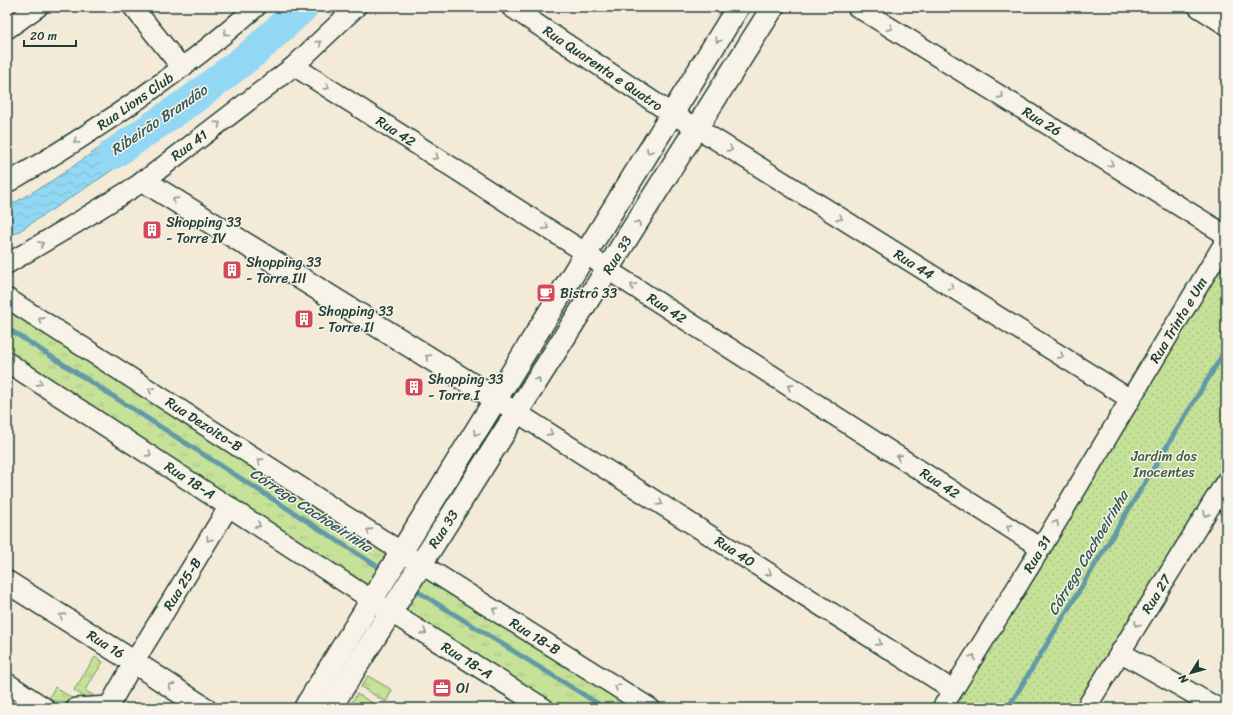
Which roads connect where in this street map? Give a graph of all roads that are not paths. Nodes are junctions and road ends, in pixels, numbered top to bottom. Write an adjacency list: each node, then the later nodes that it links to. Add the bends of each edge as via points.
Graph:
1 (38, 7): 11 (street)
2 (133, 7): 13 (street)
3 (256, 7): 13 (street, Rua Lions Club, one-way to 13)
4 (356, 7): 12 (street, Rua 41, one-way to 4)
5 (511, 7): 14 (street, Rua Quarenta e Quatro)
6 (738, 7): 14 (street, Rua 33, one-way to 14)
7 (773, 7): 15 (street, Rua 33)
8 (857, 7): 18 (street, Rua 26, one-way to 18)
9 (1198, 7): 10 (street)
10 (1226, 25)
11 (7, 29)
12 (294, 66): 16 (street, Rua 41, one-way to 12); 20 (street, Rua 42, one-way to 20)
13 (182, 68): 17 (street, Rua Lions Club, one-way to 17, via 100,126)
14 (672, 114): 15 (street, Rua Quarenta e Quatro); 20 (street, Rua 33, one-way to 20)
15 (697, 128): 22 (street, Rua 33, one-way to 15); 25 (street, Rua 44, one-way to 25)
16 (144, 181): 21 (street, Rua 41, one-way to 16); 26 (street, one-way to 16)
17 (7, 183)
18 (1226, 235)
19 (1226, 240): 25 (street, Rua Trinta e Um)
20 (586, 253): 22 (street, Rua 42); 26 (street, Rua 33)
21 (7, 264)
22 (608, 270): 27 (street, Rua 33, one-way to 22); 30 (street, Rua 42, one-way to 22)
23 (7, 298): 31 (street, Rua Dezoito-B, one-way to 23)
24 (7, 362): 29 (street, Rua 18-A, one-way to 29)
25 (1130, 399): 30 (street, Rua 31, one-way to 25)
26 (497, 400): 27 (street, Rua 40); 31 (street, Rua 33, one-way to 31)
27 (517, 413): 32 (street, Rua 33); 39 (street, Rua 40, one-way to 39)
28 (1224, 488): 36 (street, Rua 27, one-way to 36)
29 (229, 506): 34 (street, Rua 18-A, one-way to 34); 37 (street, Rua 25-B, one-way to 37)
30 (1041, 548): 39 (street, Rua 31, one-way to 30)
31 (400, 554): 32 (street, Rua Dezoito-B); 34 (street, Rua 33)
32 (419, 566): 35 (street, Rua 33); 47 (street, Rua 18-B, one-way to 32)
33 (7, 582): 37 (street, Rua 16, one-way to 33)
34 (374, 597): 35 (street, Rua 18-A); 44 (street)
35 (392, 609): 45 (street); 46 (street, Rua 18-A, one-way to 46)
36 (1120, 652): 49 (street, Rua 27); 50 (street)
37 (134, 662): 40 (street, Rua 25-B); 43 (street, Rua 16, one-way to 37)
38 (7, 684): 41 (street)
39 (953, 690): 48 (street, Rua 31)
40 (110, 707): 42 (street)
41 (45, 708)
42 (76, 708)
43 (203, 708)
44 (305, 708)
45 (330, 708)
46 (544, 708)
47 (650, 708)
48 (942, 708)
49 (1086, 708)
50 (1218, 708)

